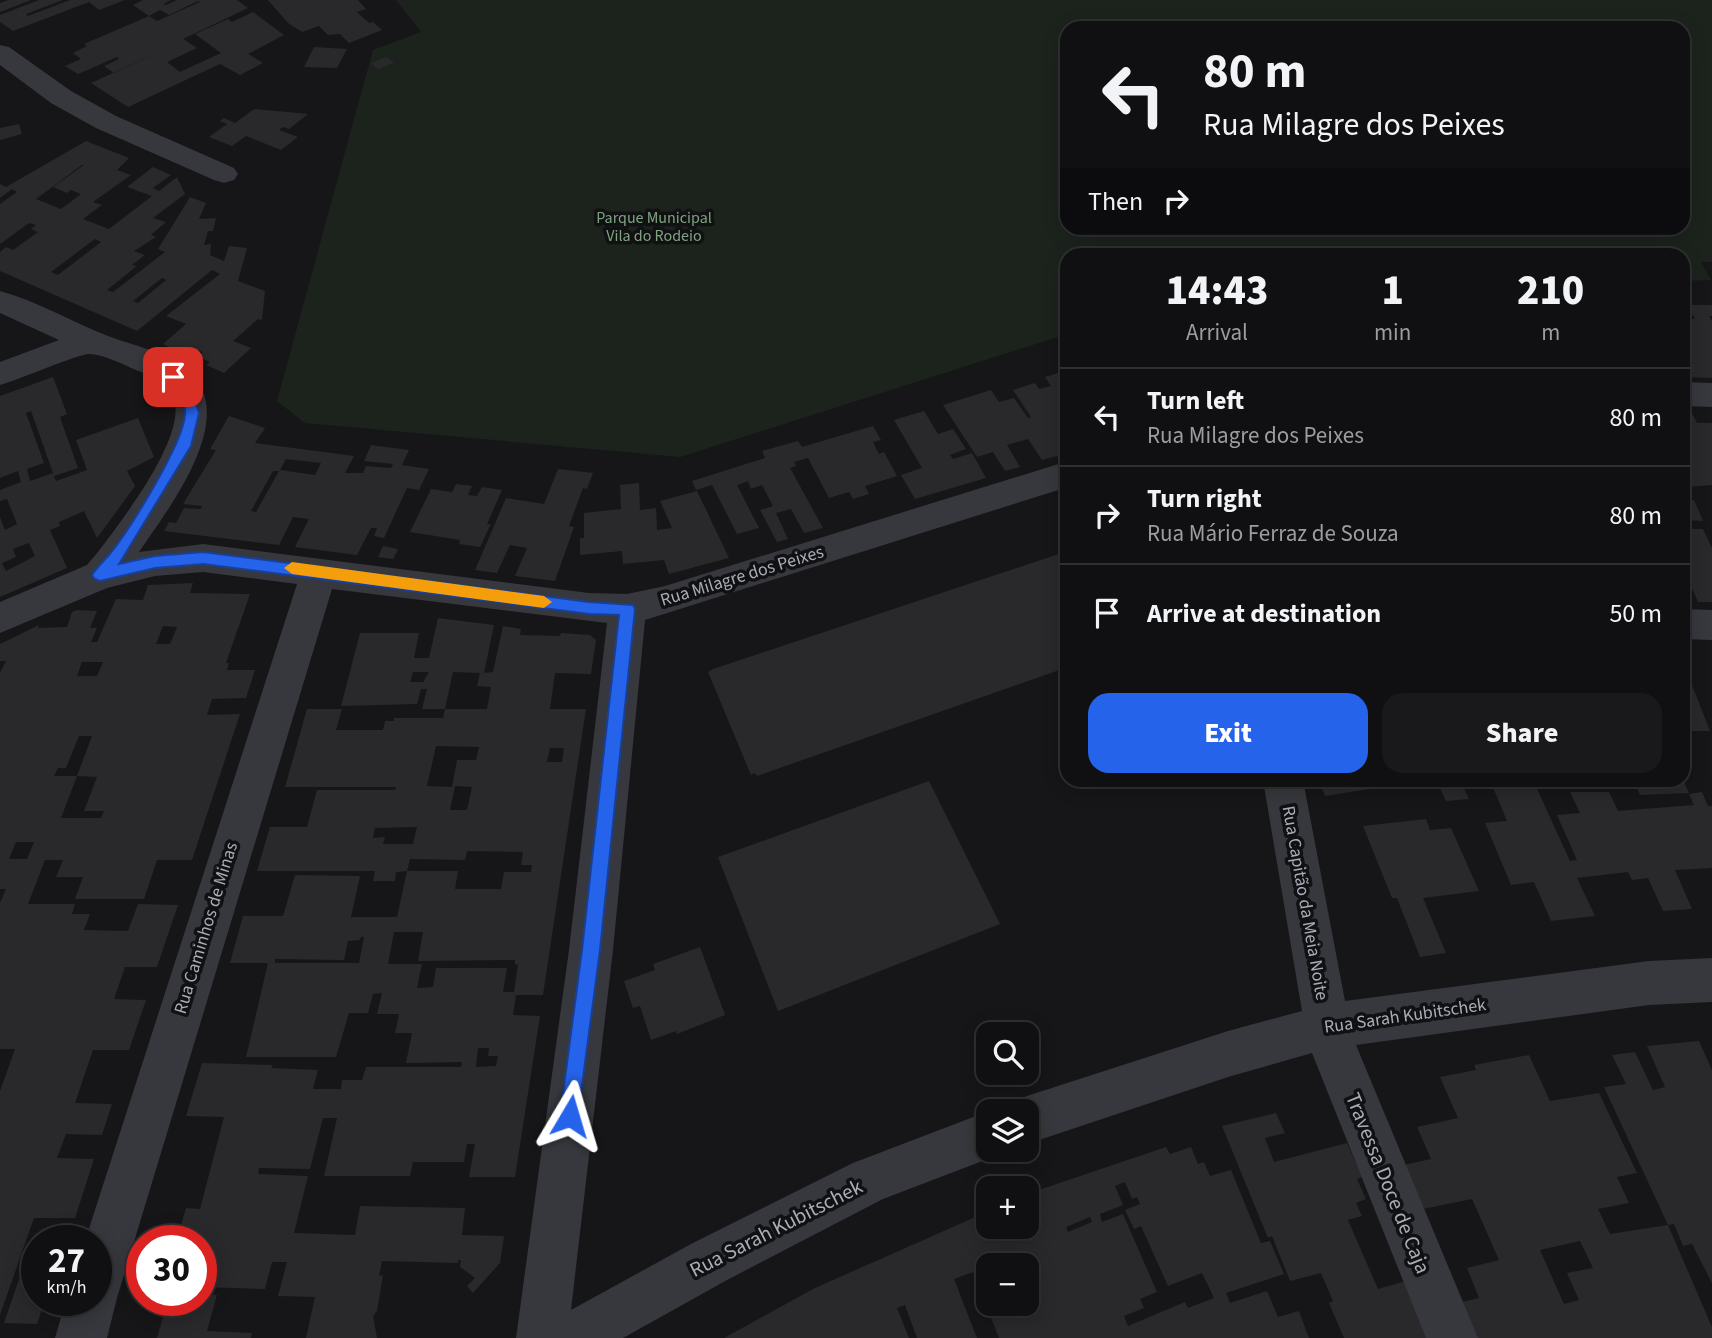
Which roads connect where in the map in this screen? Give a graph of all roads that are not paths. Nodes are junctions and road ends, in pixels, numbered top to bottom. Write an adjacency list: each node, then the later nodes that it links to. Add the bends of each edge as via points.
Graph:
1 (0, 53): 2 (street, via 61,97)
2 (224, 174)
3 (0, 301): 4 (street)
4 (89, 341): 5 (street); 10 (street, via 162,369 184,386 192,413 190,430 174,465)
5 (0, 374)
6 (1690, 394): 7 (street)
7 (1712, 394)
8 (1060, 477): 11 (street, Rua Milagre dos Peixes)
9 (319, 572): 10 (street, Rua Milagre dos Peixes, via 203,558 155,562); 11 (street, Rua Milagre dos Peixes, via 589,608); 20 (street, Rua Caminhos de Minas)
10 (100, 575): 12 (street, Rua Milagre dos Peixes)
11 (627, 609): 23 (street, via 591,950)
12 (0, 618)
13 (1690, 624): 14 (street)
14 (1712, 625)
15 (1284, 787): 17 (street, Rua Capitão da Meia Noite)
16 (1712, 980): 17 (street, Rua Sarah Kubitschek, via 1649,983)
17 (1327, 1026): 18 (street, Rua Sarah Kubitschek); 25 (street, Travessa Doce de Caja, via 1339,1066)
18 (1039, 1116)
19 (976, 1140): 24 (street, Rua Sarah Kubitschek, via 870,1180)
20 (112, 1235)
21 (87, 1316): 22 (street)
22 (81, 1338)
23 (542, 1338)
24 (572, 1338)
25 (1452, 1338)

